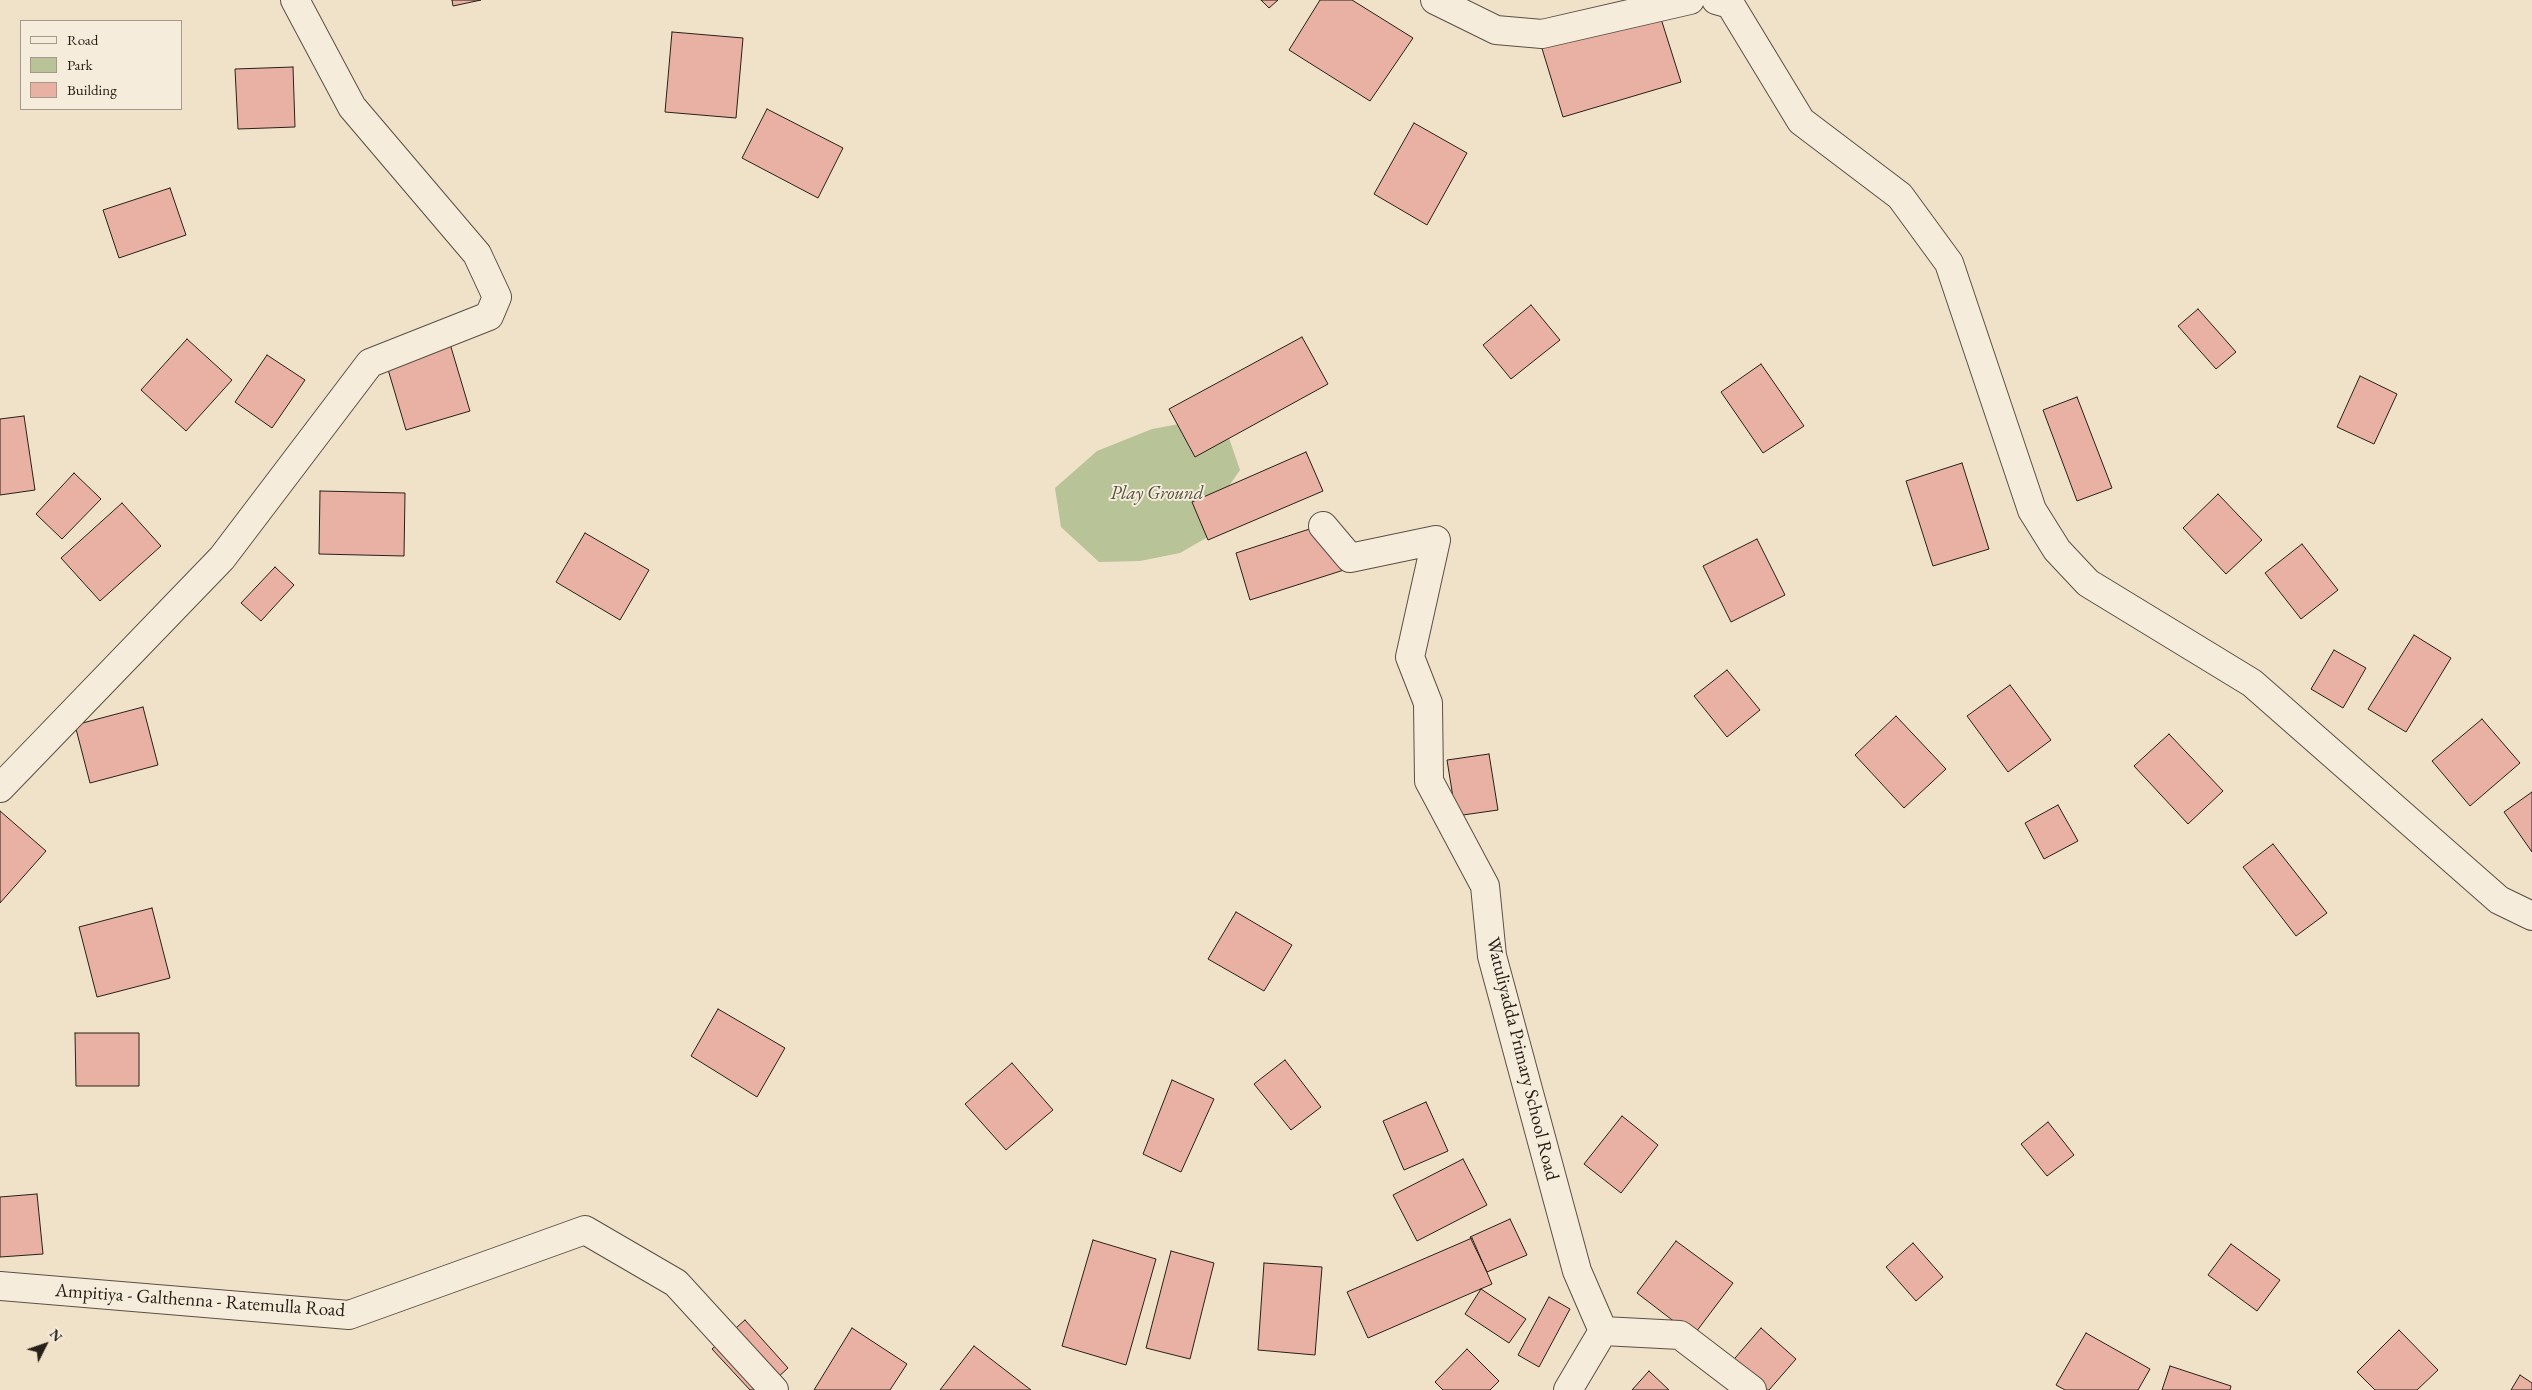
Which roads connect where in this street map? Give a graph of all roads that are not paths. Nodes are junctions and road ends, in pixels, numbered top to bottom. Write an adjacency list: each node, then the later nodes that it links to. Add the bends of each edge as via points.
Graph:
1 (295, 0): 6 (street, via 352,107 477,254 497,297 489,316 370,363 222,558)
2 (1435, 0): 3 (street, via 1496,30 1542,34)
3 (1690, 0)
4 (1716, 0): 7 (street, via 1730,4 1801,121 1900,196 1949,263 2032,510 2057,550 2088,583 2252,684 2499,900)
5 (1323, 526): 9 (street, Watuliyadda Primary School Road, via 1350,558 1436,540 1410,657 1428,703 1429,781 1485,886 1495,966 1577,1271)
6 (0, 788)
7 (2532, 916)
8 (0, 1286): 10 (street, Ampitiya - Galthenna - Ratemulla Road, via 349,1315 585,1230 676,1283)
9 (1603, 1331): 11 (street); 12 (street, via 1680,1335)
10 (774, 1390)
11 (1568, 1390)
12 (1752, 1390)

